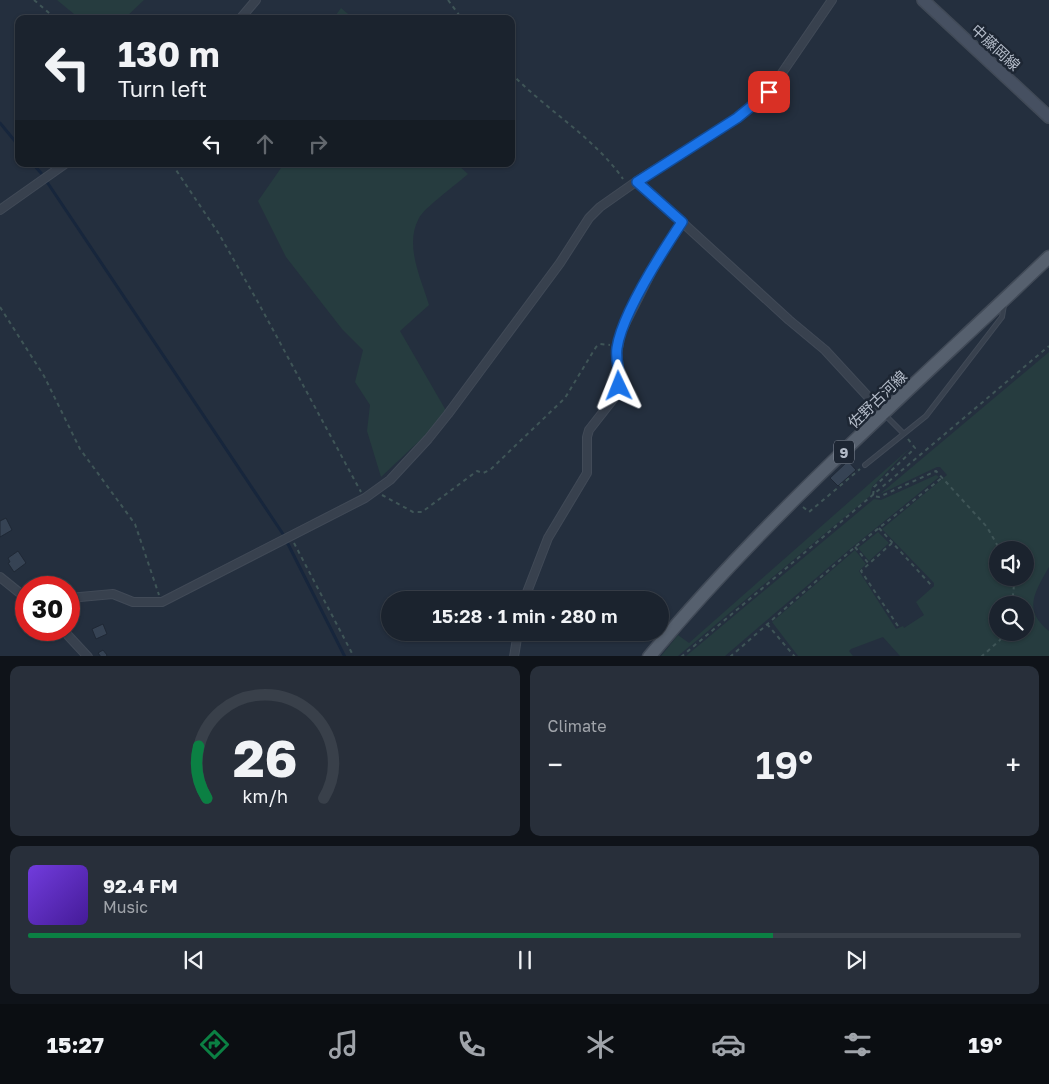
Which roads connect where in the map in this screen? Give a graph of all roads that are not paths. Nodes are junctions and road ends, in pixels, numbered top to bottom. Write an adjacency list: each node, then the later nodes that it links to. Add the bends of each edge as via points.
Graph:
1 (256, 0): 4 (street)
2 (832, 0): 7 (street, via 769,92 737,118)
3 (923, 0): 5 (main road, 中藤岡線)
4 (243, 15)
5 (1049, 117)
6 (61, 167): 8 (street)
7 (637, 182): 9 (street); 18 (street, via 589,218 433,433 377,491 162,602 133,602 113,594)
8 (0, 210)
9 (682, 222): 12 (street, via 825,350); 17 (street, via 646,280 621,332 617,347 618,393 589,430 587,473 548,538)
10 (1049, 257): 11 (main road, 佐野古河線 / 9)
11 (1003, 301): 12 (main road, 佐野古河線 / 9); 13 (lane, via 1002,317 946,392 926,416)
12 (884, 414): 13 (lane); 23 (main road, 佐野古河線 / 9, via 721,573)
13 (903, 434): 14 (lane)
14 (865, 465)
15 (0, 577): 16 (street)
16 (15, 589)
17 (527, 591)
18 (80, 597)
19 (74, 641): 21 (street)
20 (516, 641): 22 (street)
21 (88, 656)
22 (514, 656)
23 (649, 656)

